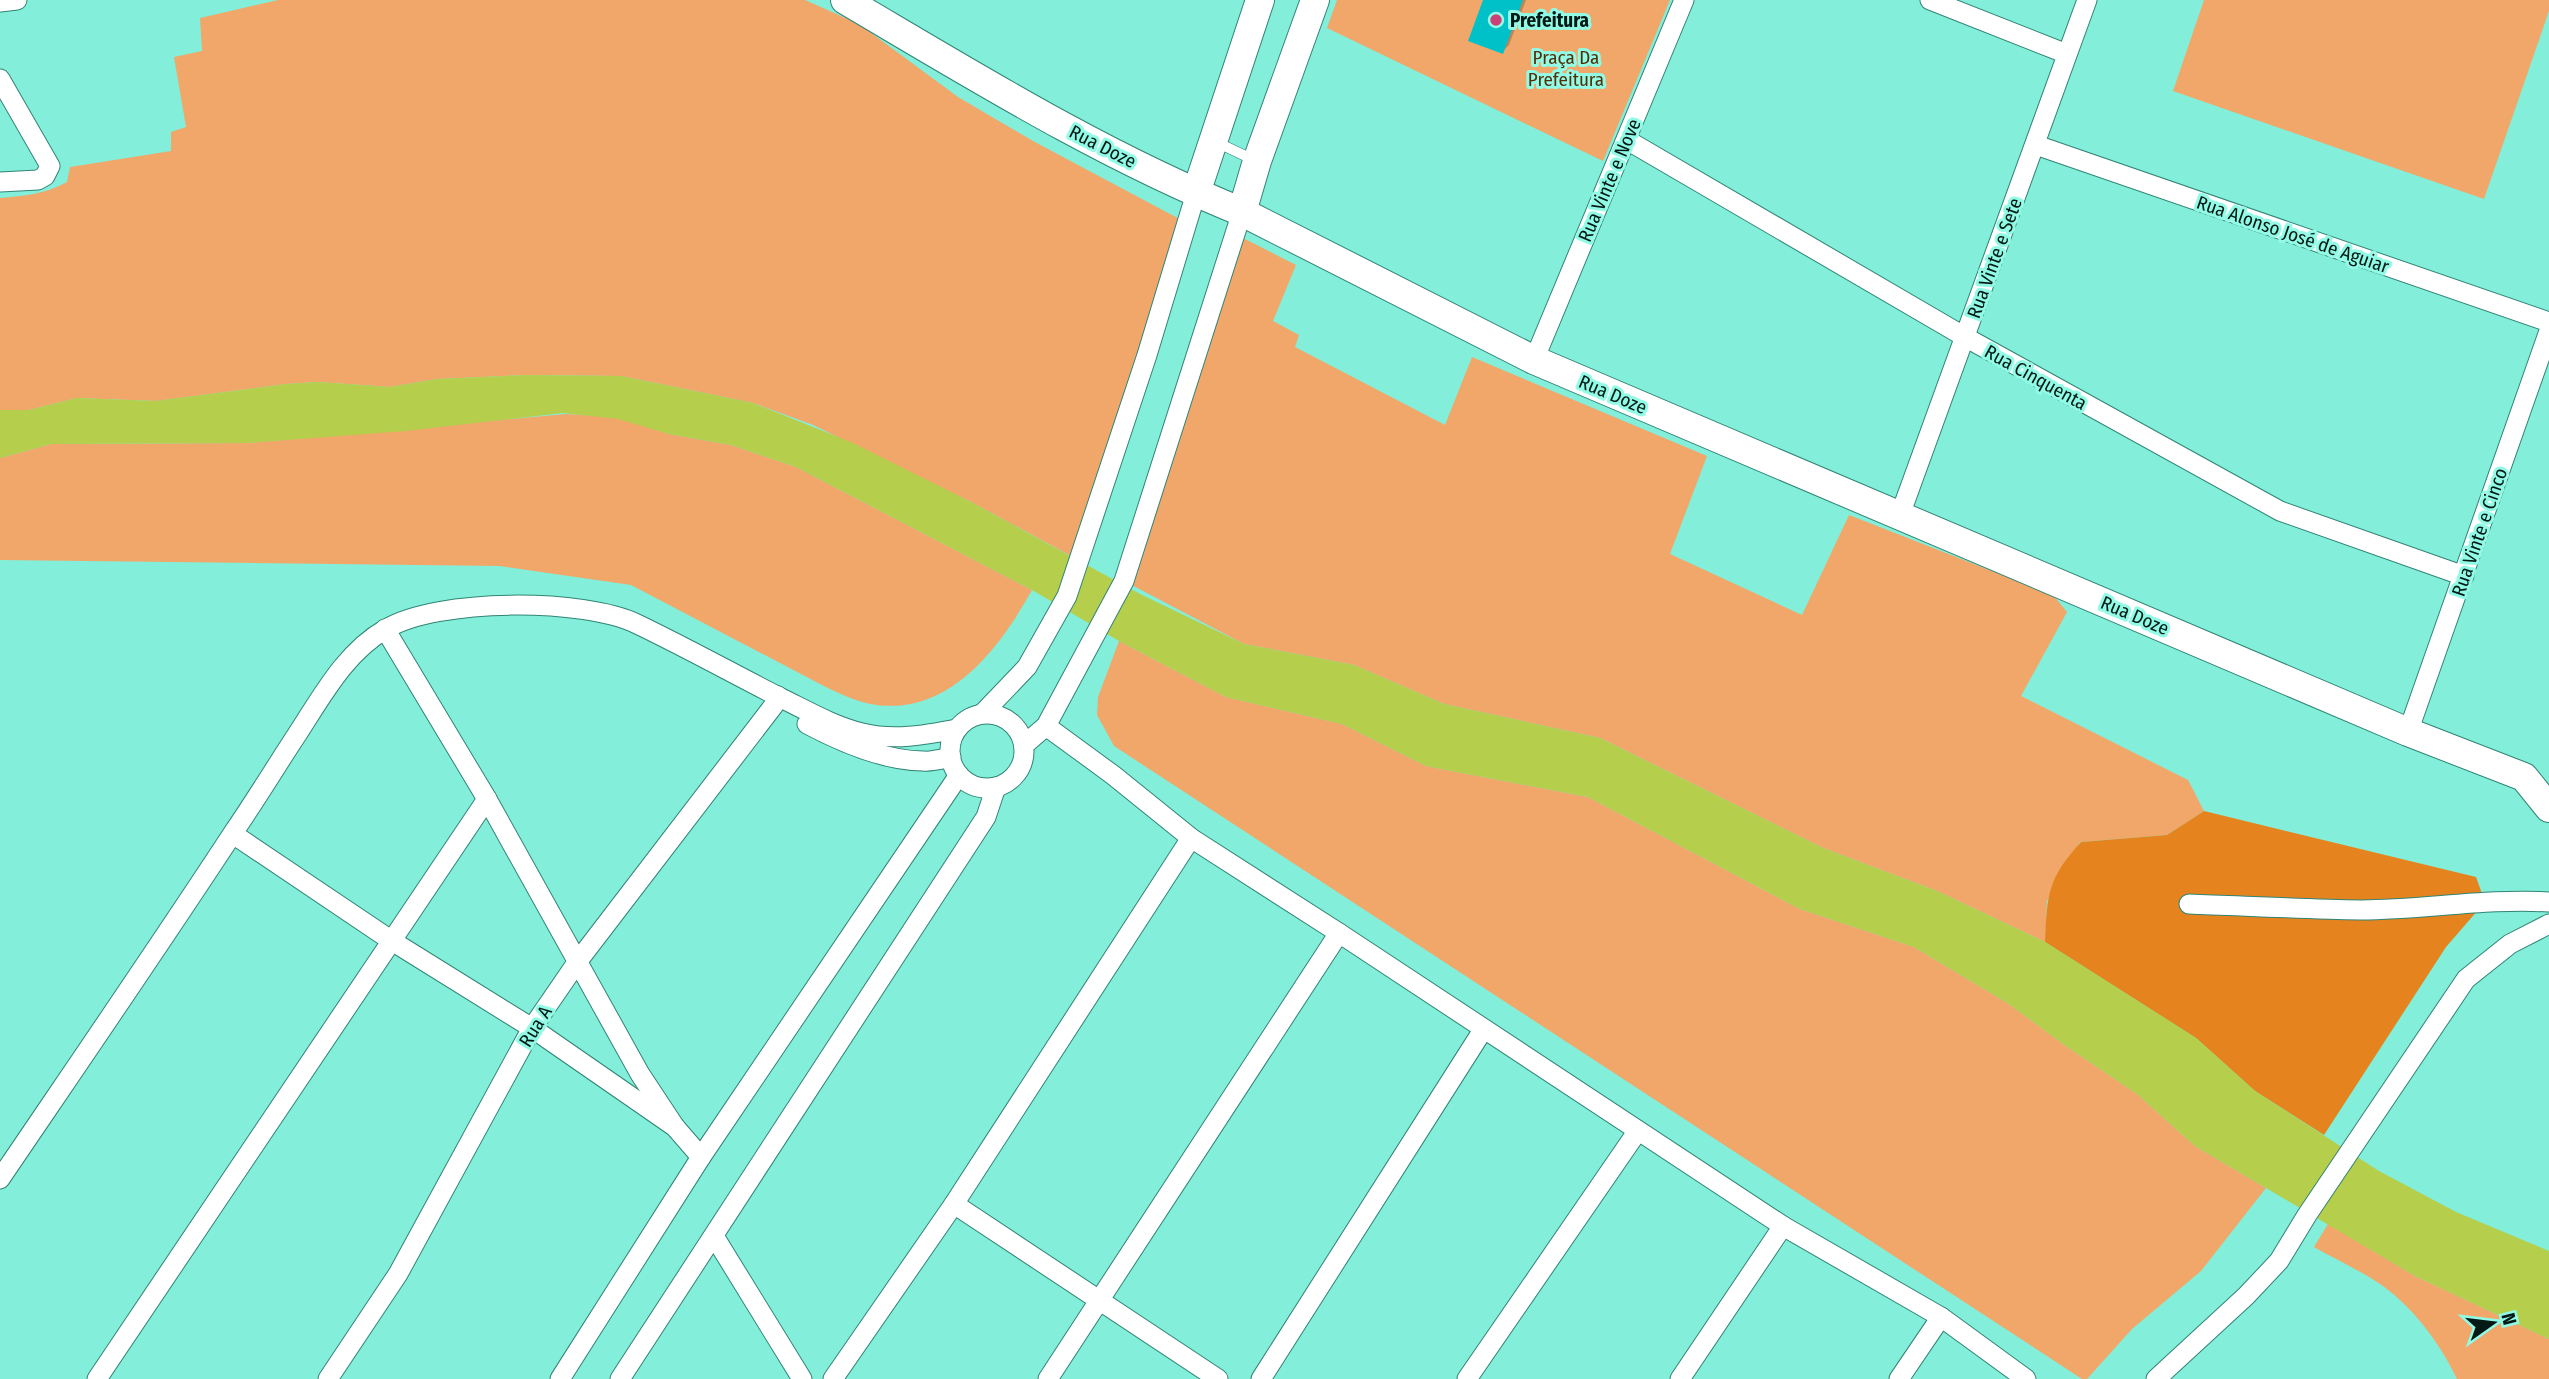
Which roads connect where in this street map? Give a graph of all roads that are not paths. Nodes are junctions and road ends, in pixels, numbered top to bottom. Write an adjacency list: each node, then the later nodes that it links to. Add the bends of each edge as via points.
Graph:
1 (17, 0): 8 (street)
2 (845, 0): 16 (street, Rua Doze, via 1041,115)
3 (1261, 0): 12 (street)
4 (1315, 0): 14 (street)
5 (1684, 0): 11 (street, Rua Vinte e Nove)
6 (1930, 0): 9 (street)
7 (2087, 0): 9 (street, Rua Vinte e Sete)
8 (0, 2)
9 (2067, 54): 13 (street, Rua Vinte e Sete)
10 (0, 79): 15 (street, via 50,166 38,180)
11 (1627, 140): 20 (street, Rua Cinquenta); 21 (street, Rua Vinte e Nove)
12 (1214, 141): 14 (lane); 16 (street)
13 (2036, 145): 18 (street, Rua Alonso José de Aguiar); 20 (street, Rua Vinte e Sete)
14 (1257, 161): 17 (street)
15 (0, 182)
16 (1196, 193): 17 (street, Rua Doze); 26 (street, via 1067,596 1027,667)
17 (1242, 212): 21 (street, Rua Doze); 27 (street, via 1124,581)
18 (2549, 322)
19 (2549, 331): 23 (street, Rua Vinte e Cinco)
20 (1965, 337): 22 (street, Rua Vinte e Sete); 23 (street, Rua Cinquenta, via 2280,511)
21 (1534, 360): 22 (street, Rua Doze)
22 (1900, 515): 29 (street, Rua Doze)
23 (2465, 576): 29 (street, Rua Vinte e Cinco)
24 (385, 629): 25 (street, via 412,618 478,606 555,606 621,616 700,654); 34 (street); 36 (street, via 356,652 329,685)
25 (776, 701): 28 (street, via 863,734 908,738); 31 (street, via 831,737 912,761); 43 (street, Rua A)
26 (983, 713): 28 (street); 30 (street, via 995,713 1015,724)
27 (1046, 726): 30 (street); 37 (street)
28 (957, 729): 31 (street, via 952,737)
29 (2408, 733): 32 (street, Rua Doze)
30 (1024, 745): 33 (street, via 1021,768)
31 (955, 766): 33 (street, via 976,786); 48 (street)
32 (2537, 780): 35 (street)
33 (996, 788): 52 (street, via 986,817)
34 (487, 799): 42 (street); 43 (street)
35 (2549, 808)
36 (233, 834): 42 (street); 49 (street)
37 (1191, 838): 41 (street); 50 (street)
38 (2549, 902): 39 (street, via 2361,910)
39 (2189, 904)
40 (2549, 924): 68 (street, via 2510,944 2466,979 2279,1261)
41 (1339, 933): 45 (street); 53 (street)
42 (392, 941): 44 (street); 55 (street)
43 (578, 961): 44 (street, Rua A); 46 (street)
44 (532, 1028): 46 (street); 56 (street, Rua A, via 398,1274)
45 (1483, 1030): 47 (street); 63 (street)
46 (675, 1127): 48 (street)
47 (1637, 1132): 51 (street); 64 (street)
48 (701, 1157): 57 (street)
49 (0, 1179)
50 (954, 1204): 53 (street); 60 (street)
51 (1783, 1226): 54 (street); 65 (street)
52 (714, 1236): 58 (street); 59 (street)
53 (1101, 1300): 61 (street); 62 (street)
54 (1941, 1317): 66 (street); 67 (street)
55 (97, 1379)
56 (328, 1379)
57 (560, 1379)
58 (621, 1379)
59 (802, 1379)
60 (833, 1379)
61 (1048, 1379)
62 (1218, 1379)
63 (1261, 1379)
64 (1467, 1379)
65 (1680, 1379)
66 (1899, 1379)
67 (2026, 1379)
68 (2156, 1379)

